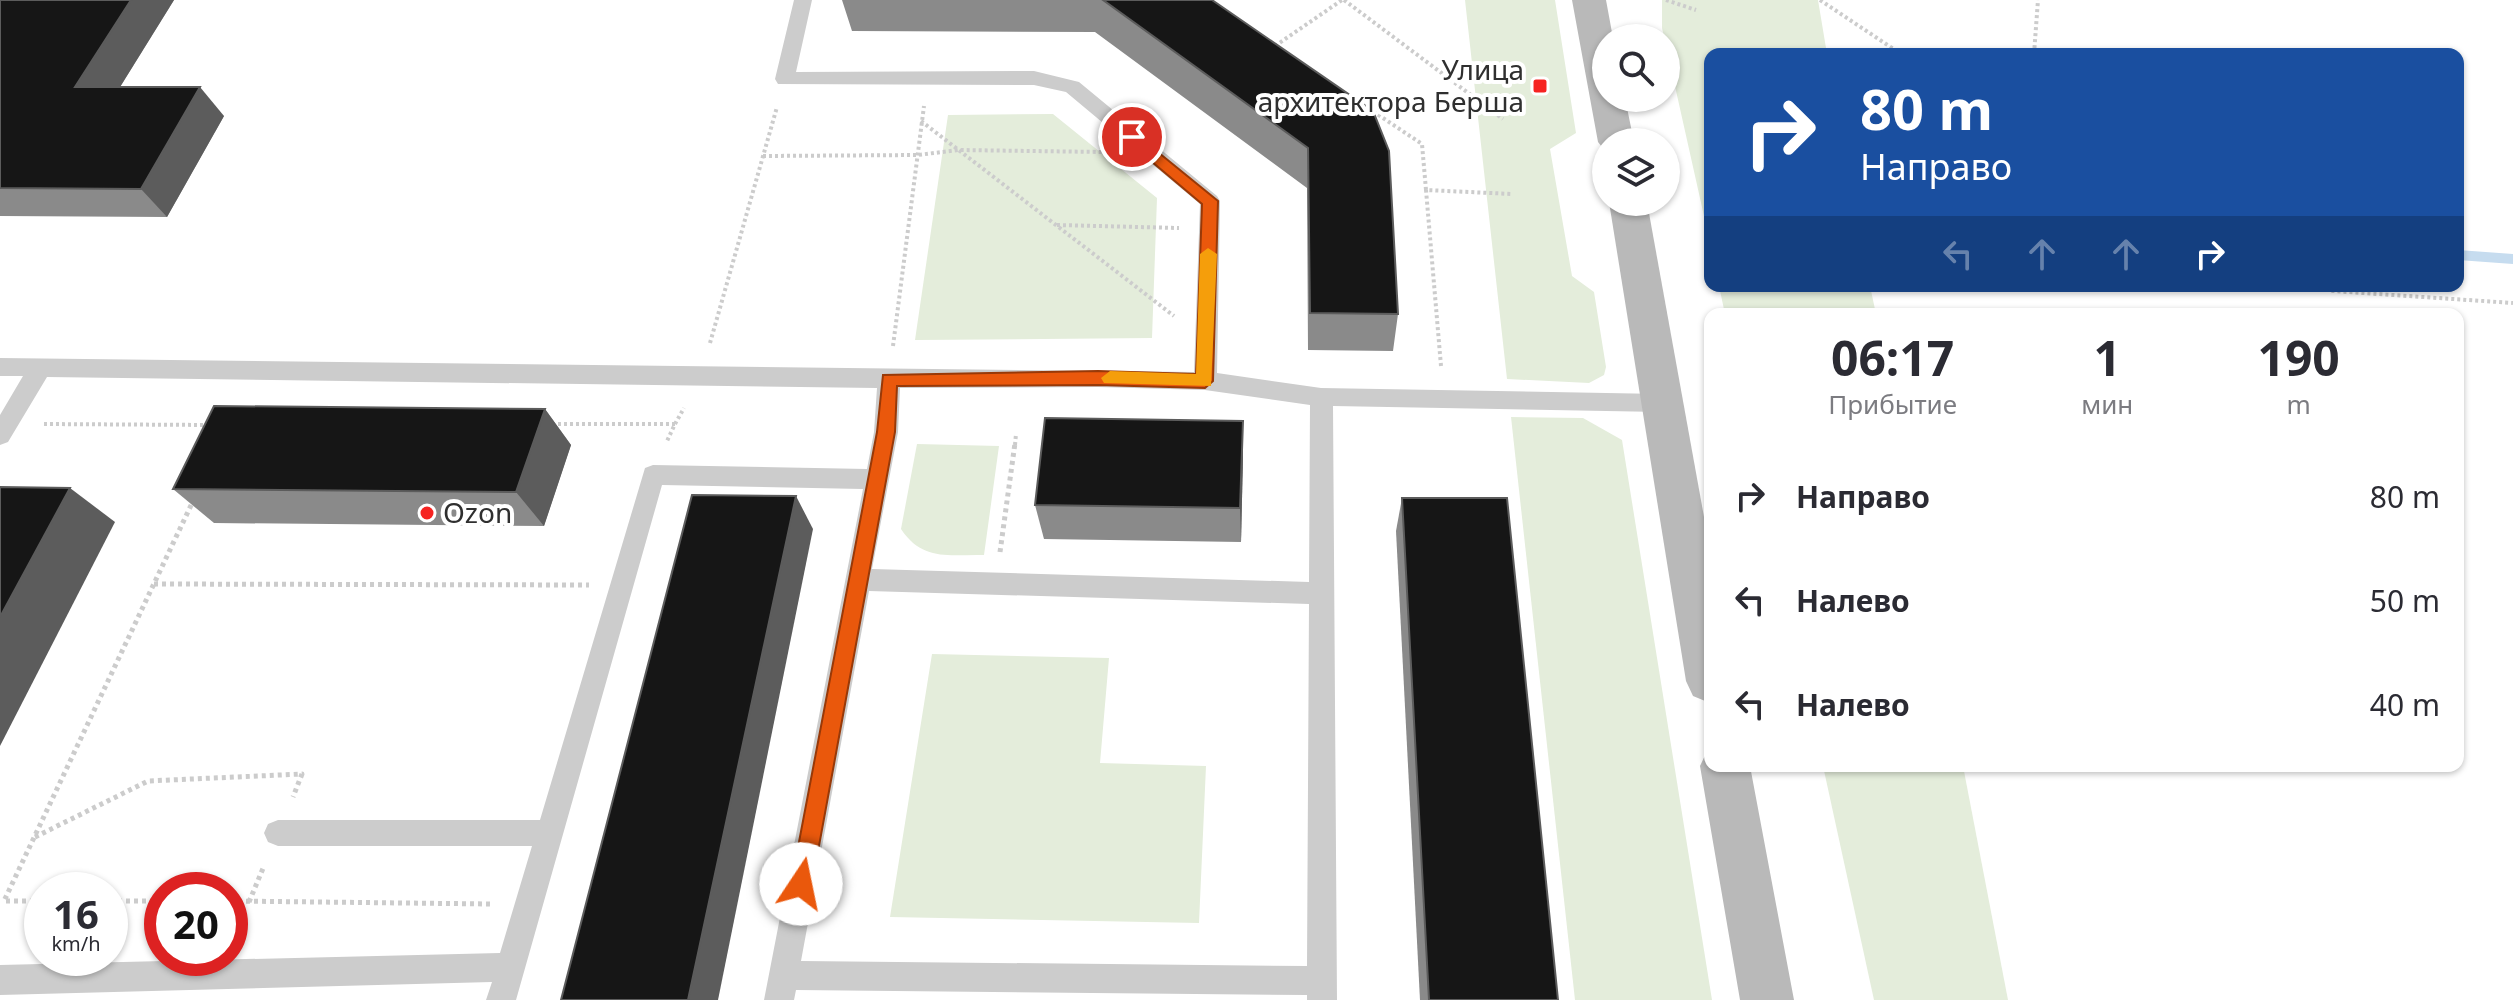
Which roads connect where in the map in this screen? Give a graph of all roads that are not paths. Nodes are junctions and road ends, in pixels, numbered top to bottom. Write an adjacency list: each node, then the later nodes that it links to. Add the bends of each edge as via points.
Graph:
1 (803, 0): 8 (lane, via 785,79 1034,78 1072,87 1210,201)
2 (1589, 0): 3 (street)
3 (1593, 24)
4 (1630, 216): 10 (street)
5 (0, 367): 6 (lane)
6 (40, 368): 7 (lane); 11 (lane)
7 (889, 379): 8 (lane); 12 (lane)
8 (1205, 381): 9 (lane)
9 (1321, 397): 10 (lane); 14 (lane)
10 (1661, 403): 15 (street)
11 (4, 429)
12 (878, 479): 13 (lane); 18 (lane, via 653,475)
13 (859, 580): 14 (lane); 21 (lane)
14 (1321, 593): 22 (lane)
15 (1704, 647)
16 (1726, 772): 24 (street)
17 (278, 833): 18 (lane)
18 (549, 833): 19 (lane)
19 (511, 967): 20 (lane); 23 (lane)
20 (0, 980)
21 (782, 988): 22 (lane)
22 (1322, 991)
23 (501, 1000)
24 (1767, 1000)

